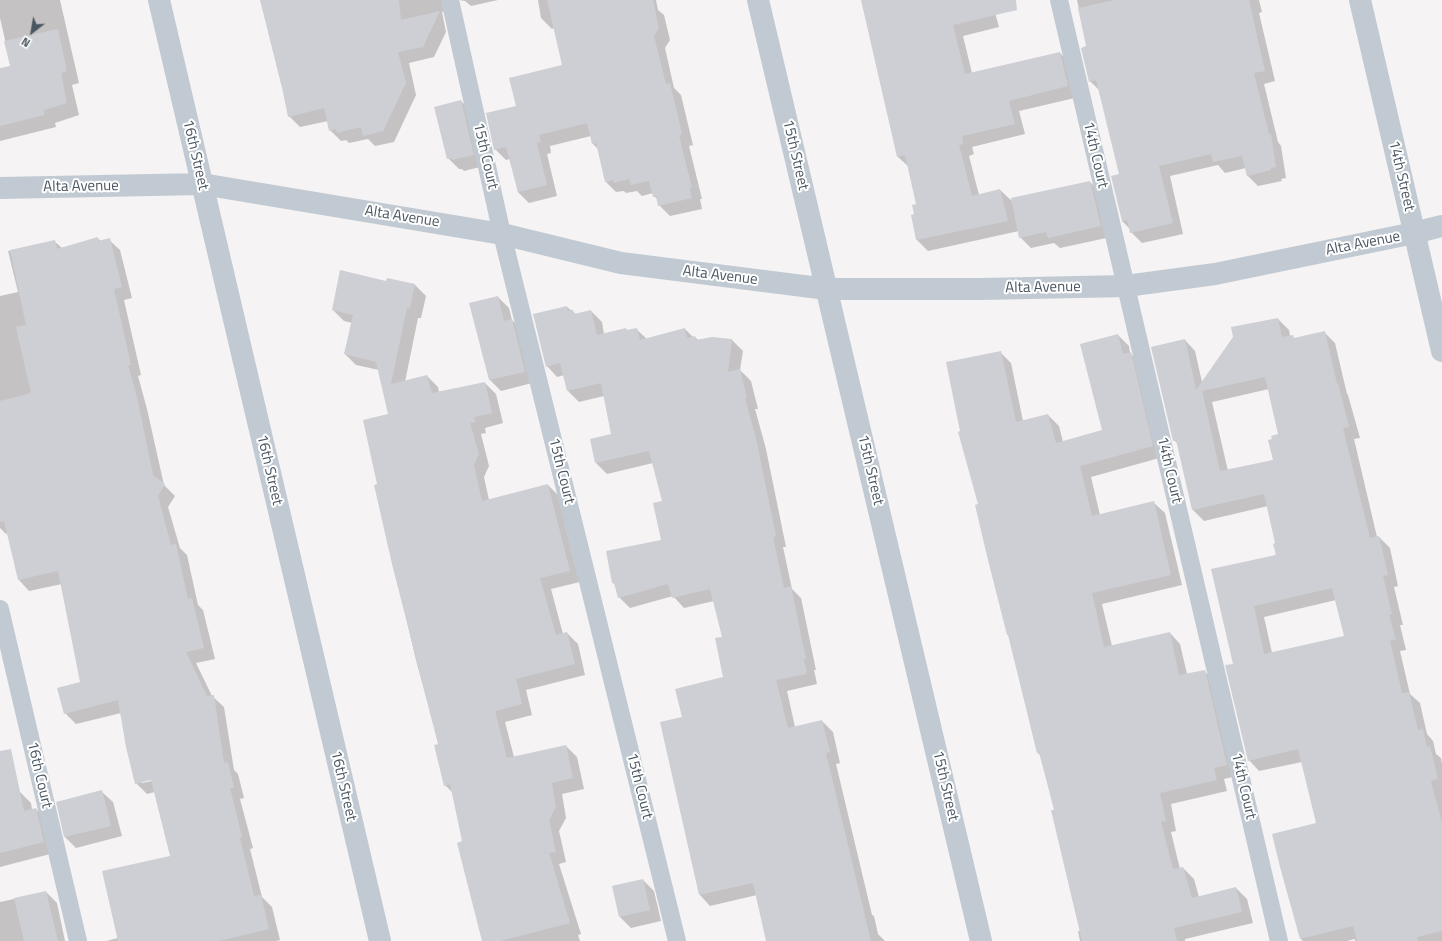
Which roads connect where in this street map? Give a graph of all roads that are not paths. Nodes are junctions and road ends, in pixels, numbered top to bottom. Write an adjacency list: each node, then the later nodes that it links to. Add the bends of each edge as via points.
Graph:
1 (159, 0): 6 (street, 16th Street)
2 (450, 0): 9 (lane, 15th Court)
3 (758, 0): 12 (street, 15th Street)
4 (1059, 0): 11 (lane, 14th Court)
5 (1360, 0): 10 (street, 14th Street)
6 (202, 184): 7 (street, Alta Avenue); 9 (street, Alta Avenue); 16 (street, 16th Street)
7 (0, 188)
8 (1442, 226): 10 (street, Alta Avenue)
9 (502, 234): 12 (street, Alta Avenue, via 621,263); 17 (lane, 15th Court)
10 (1414, 234): 11 (street, Alta Avenue, via 1215,274); 13 (street, 14th Street)
11 (1126, 286): 12 (street, Alta Avenue); 19 (lane, 14th Court)
12 (828, 289): 18 (street, 15th Street)
13 (1442, 351)
14 (0, 609): 15 (lane, 16th Court)
15 (78, 941)
16 (380, 941)
17 (677, 941)
18 (981, 941)
19 (1279, 941)

